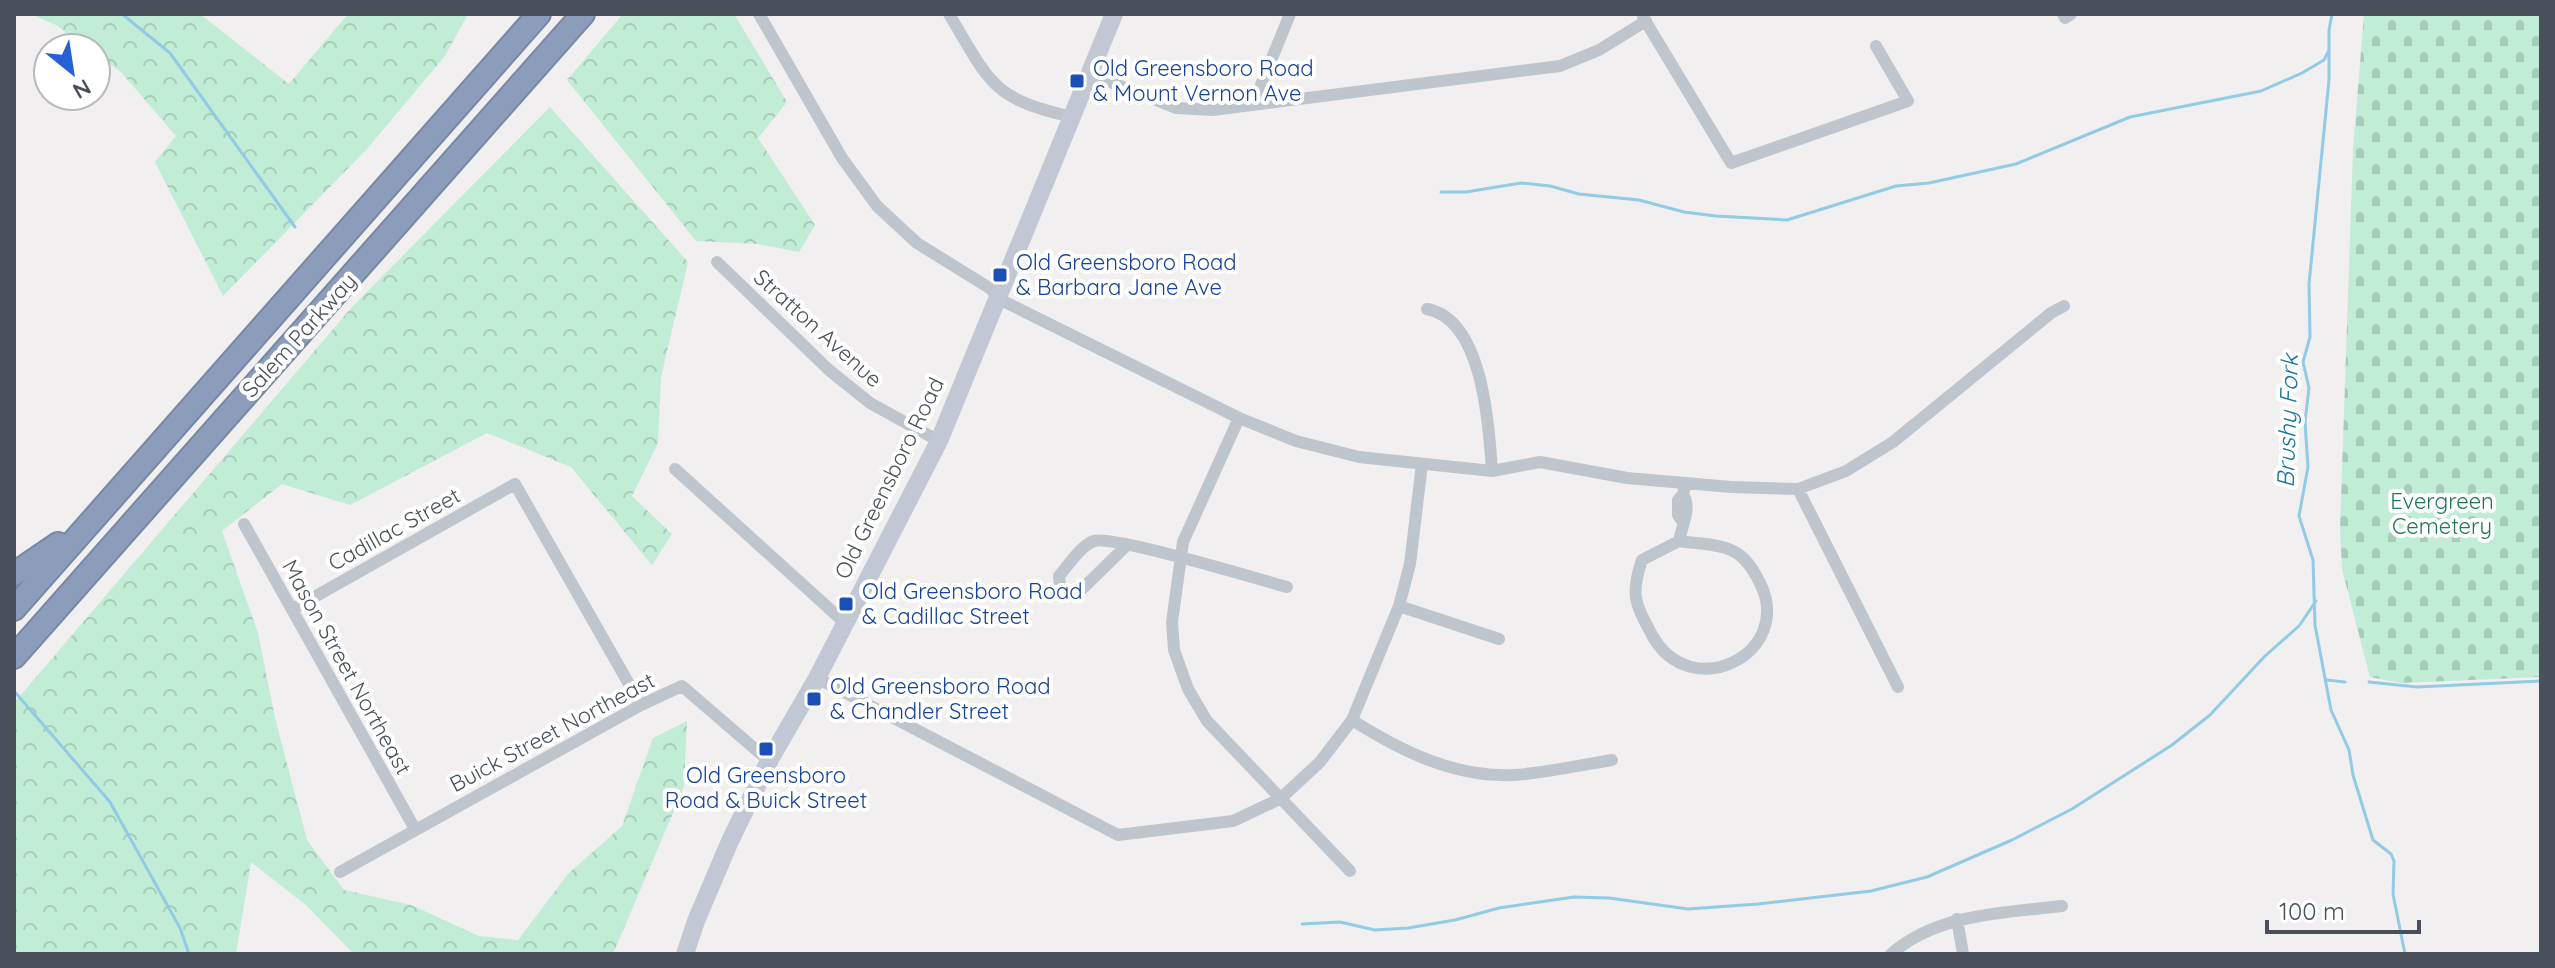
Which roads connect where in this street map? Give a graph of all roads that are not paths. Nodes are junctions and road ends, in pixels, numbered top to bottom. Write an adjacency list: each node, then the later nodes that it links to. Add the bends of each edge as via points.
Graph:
1 (539, 14): 23 (highway, Salem Parkway)
2 (583, 14): 35 (highway, Salem Parkway)
3 (759, 14): 13 (street, via 842,158 877,206 917,243)
4 (949, 14): 11 (street, via 993,85 1035,108)
5 (1114, 14): 9 (street, Old Greensboro Road)
6 (1290, 14): 10 (street)
7 (1644, 18): 8 (street, via 1731,163 1908,101); 10 (street, via 1599,50 1560,66)
8 (1876, 46)
9 (1090, 74): 10 (street, via 1176,108); 11 (street, Old Greensboro Road)
10 (1253, 105)
11 (1073, 117): 13 (street, Old Greensboro Road)
12 (717, 262): 17 (street, Stratton Avenue, via 850,387)
13 (999, 299): 16 (street); 17 (street, Old Greensboro Road)
14 (2064, 306): 22 (street, via 1893,442 1846,471)
15 (1427, 309): 20 (street, via 1442,312 1473,357 1488,409)
16 (1239, 418): 18 (street, via 1296,441 1359,457); 27 (street)
17 (939, 441): 33 (street, Old Greensboro Road)
18 (1422, 464): 20 (street); 30 (street, via 1410,564)
19 (675, 469): 33 (street)
20 (1492, 471): 21 (street, via 1540,462)
21 (1684, 488): 22 (street); 25 (street, via 1687,516)
22 (1798, 489): 37 (street)
23 (102, 507): 28 (highway); 31 (highway, Salem Parkway)
24 (244, 524): 32 (street, Mason Street Northeast)
25 (1679, 541): 25 (street, via 1642,560 1634,583 1636,604 1669,656 1690,667 1717,669 1738,661 1758,645 1765,619 1765,593 1753,568 1736,552)
26 (1126, 546): 26 (street, via 1077,594 1066,595 1059,576 1088,544 1097,540); 27 (street)
27 (1179, 557): 29 (street); 42 (street, via 1171,636 1179,667 1207,721)
28 (14, 574)
29 (1287, 587)
30 (1399, 606): 34 (street); 39 (street)
31 (14, 609)
32 (293, 609): 38 (street, Cadillac Street, via 515,484); 43 (street, Mason Street Northeast)
33 (844, 622): 36 (street, Old Greensboro Road)
34 (1499, 639)
35 (14, 657)
36 (817, 678): 41 (street, Old Greensboro Road); 42 (street, via 1118,835 1233,821)
37 (1898, 687)
38 (641, 705): 41 (street, Buick Street Northeast, via 682,686); 43 (street, Buick Street Northeast)
39 (1352, 720): 40 (street, via 1429,761 1474,774 1514,775); 42 (street, via 1320,762)
40 (1612, 760)
41 (769, 761): 48 (street, Old Greensboro Road)
42 (1280, 799): 44 (street)
43 (415, 829): 45 (street, Buick Street Northeast)
44 (1350, 871)
45 (340, 872)
46 (2062, 906): 47 (street)
47 (1957, 919): 49 (street); 50 (street)
48 (685, 954)
49 (1891, 954)
50 (1963, 954)

